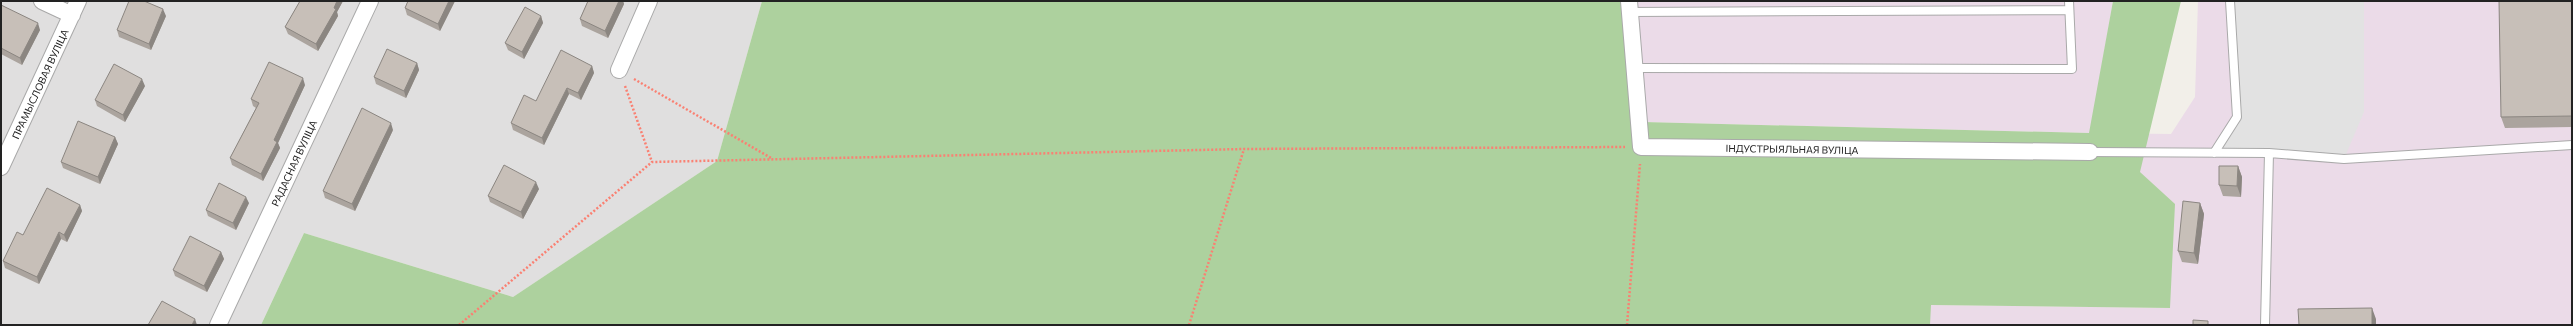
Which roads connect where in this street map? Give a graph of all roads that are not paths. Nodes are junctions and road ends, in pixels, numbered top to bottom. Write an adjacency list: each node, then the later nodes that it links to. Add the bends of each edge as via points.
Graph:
1 (42, 1): 7 (street)
2 (370, 1): 15 (street, РАДАСНАЯ ВУЛІЦА)
3 (649, 1): 9 (street)
4 (2230, 1): 12 (lane, via 2237,117)
5 (2069, 5): 6 (lane); 8 (lane, via 2072,69)
6 (1630, 6): 8 (street)
7 (75, 8): 14 (street, ПРАМЫСЛОВАЯ ВУЛІЦА)
8 (1635, 68): 11 (street, ІНДУСТРЫЯЛЬНАЯ ВУЛІЦА, via 1641,147)
9 (620, 70)
10 (2572, 145): 13 (lane, via 2344,159)
11 (2090, 152): 12 (lane)
12 (2214, 153): 13 (lane)
13 (2269, 153): 16 (lane)
14 (1, 167)
15 (218, 325)
16 (2265, 325)

